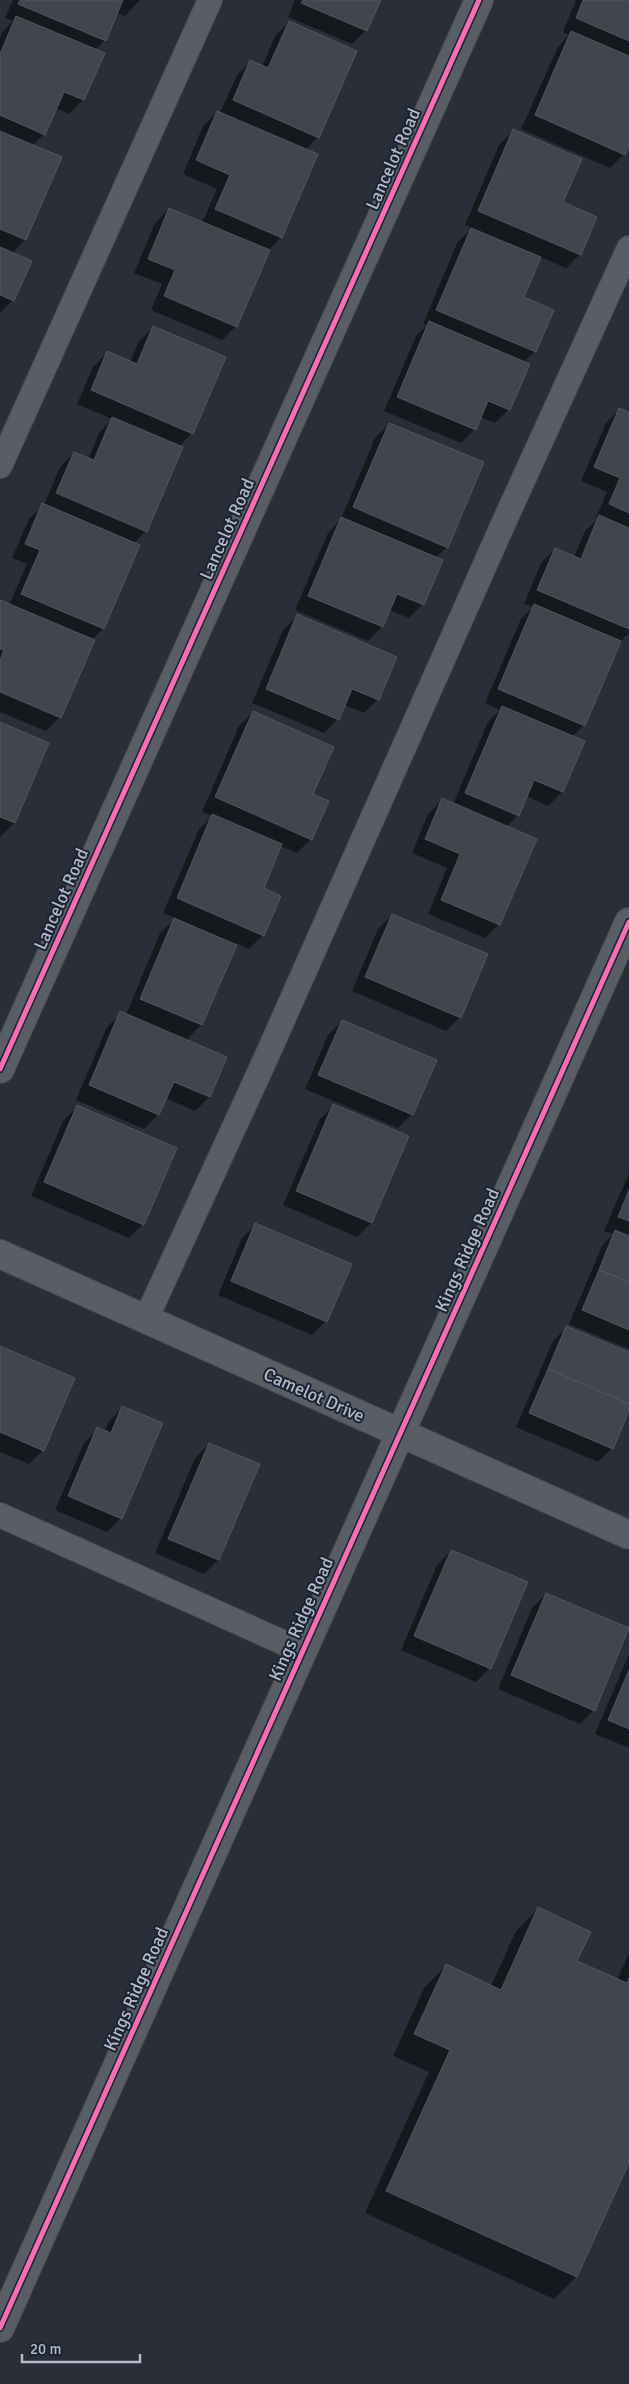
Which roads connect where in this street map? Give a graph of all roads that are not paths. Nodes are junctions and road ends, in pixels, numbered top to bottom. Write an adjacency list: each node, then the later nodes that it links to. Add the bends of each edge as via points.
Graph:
1 (210, 0): 4 (lane)
2 (479, 0): 6 (street, Lancelot Road)
3 (629, 248): 8 (lane)
4 (0, 466)
5 (629, 922): 9 (street, Kings Ridge Road)
6 (0, 1069)
7 (0, 1254): 8 (street, Camelot Drive)
8 (146, 1319): 9 (street, Camelot Drive)
9 (400, 1433): 11 (street, Camelot Drive); 12 (street, Kings Ridge Road)
10 (0, 1515): 12 (lane)
11 (629, 1535)
12 (302, 1651): 13 (street, Kings Ridge Road)
13 (0, 2328)

